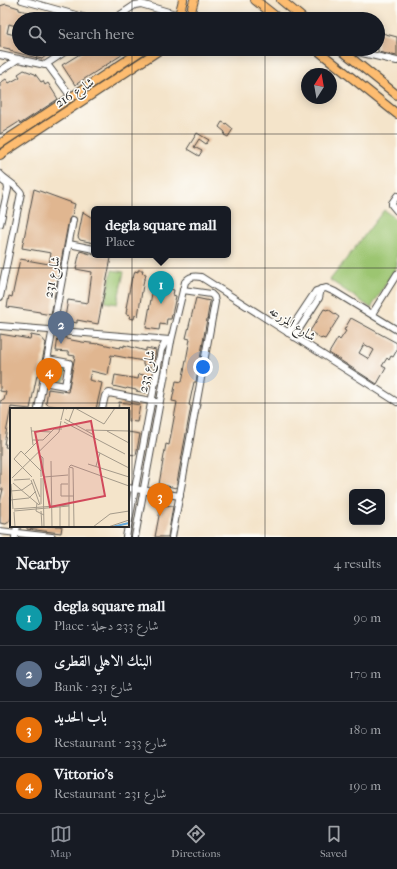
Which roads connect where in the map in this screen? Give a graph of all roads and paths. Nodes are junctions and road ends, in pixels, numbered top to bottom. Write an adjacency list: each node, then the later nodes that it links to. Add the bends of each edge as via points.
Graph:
1 (22, 0): 6 (street)
2 (183, 0): 9 (main road)
3 (194, 0): 10 (main road)
4 (255, 0): 11 (main road)
5 (281, 0): 12 (main road)
6 (65, 12)
7 (124, 12): 8 (street, via 141,4)
8 (164, 12)
9 (179, 12)
10 (191, 12)
11 (270, 12)
12 (296, 12)
13 (0, 55): 20 (street)
14 (59, 56): 22 (street)
15 (134, 56): 25 (main road, شارع 216)
16 (150, 56): 28 (main road, شارع 216)
17 (325, 56): 26 (main road)
18 (349, 56): 24 (main road)
19 (375, 56): 21 (street)
20 (18, 59): 22 (street); 23 (street)
21 (397, 61)
22 (47, 64): 25 (street)
23 (0, 71)
24 (397, 95)
25 (72, 98): 27 (main road, شارع 216)
26 (397, 114)
27 (0, 144)
28 (0, 155)
29 (0, 174): 40 (street, via 21,193)
30 (0, 178): 34 (street, via 8,187)
31 (397, 196): 32 (street, via 392,203)
32 (397, 211)
33 (73, 220): 35 (street, شارع 231)
34 (0, 224)
35 (69, 244): 36 (street); 44 (street, شارع 231)
36 (91, 248)
37 (397, 274): 41 (street)
38 (320, 289): 41 (street, via 330,289); 45 (street); 46 (street, via 319,298)
39 (183, 290): 45 (street, شارع المزرعه, via 188,278 201,277); 47 (street); 58 (street, via 211,294 215,302)
40 (0, 297)
41 (372, 314): 43 (street)
42 (0, 326): 44 (street)
43 (397, 330)
44 (52, 331): 47 (street); 48 (street, شارع 231)
45 (288, 333): 46 (street, شارع المزرعه)
46 (294, 337): 51 (street, شارع المزرعه)
47 (171, 340): 50 (street, شارع 233, via 162,346); 52 (street, شارع 233)
48 (47, 359): 49 (street, شارع 231); 49 (street, via 69,363 65,386)
49 (43, 382): 53 (street, شارع 231)
50 (152, 402): 52 (street); 54 (street, via 107,394); 56 (street, شارع 233)
51 (397, 402)
52 (160, 403): 57 (street, شارع 233)
53 (40, 408)
54 (102, 408)
55 (129, 488): 56 (street)
56 (135, 489): 57 (street); 59 (street, شارع 233)
57 (143, 490): 58 (street); 65 (street, شارع 233)
58 (180, 496): 66 (street)
59 (129, 521)
60 (128, 527): 64 (street, شارع 233)
61 (0, 531): 62 (street)
62 (15, 535): 63 (street)
63 (52, 537)
64 (126, 537)
65 (135, 537)
66 (172, 537)

